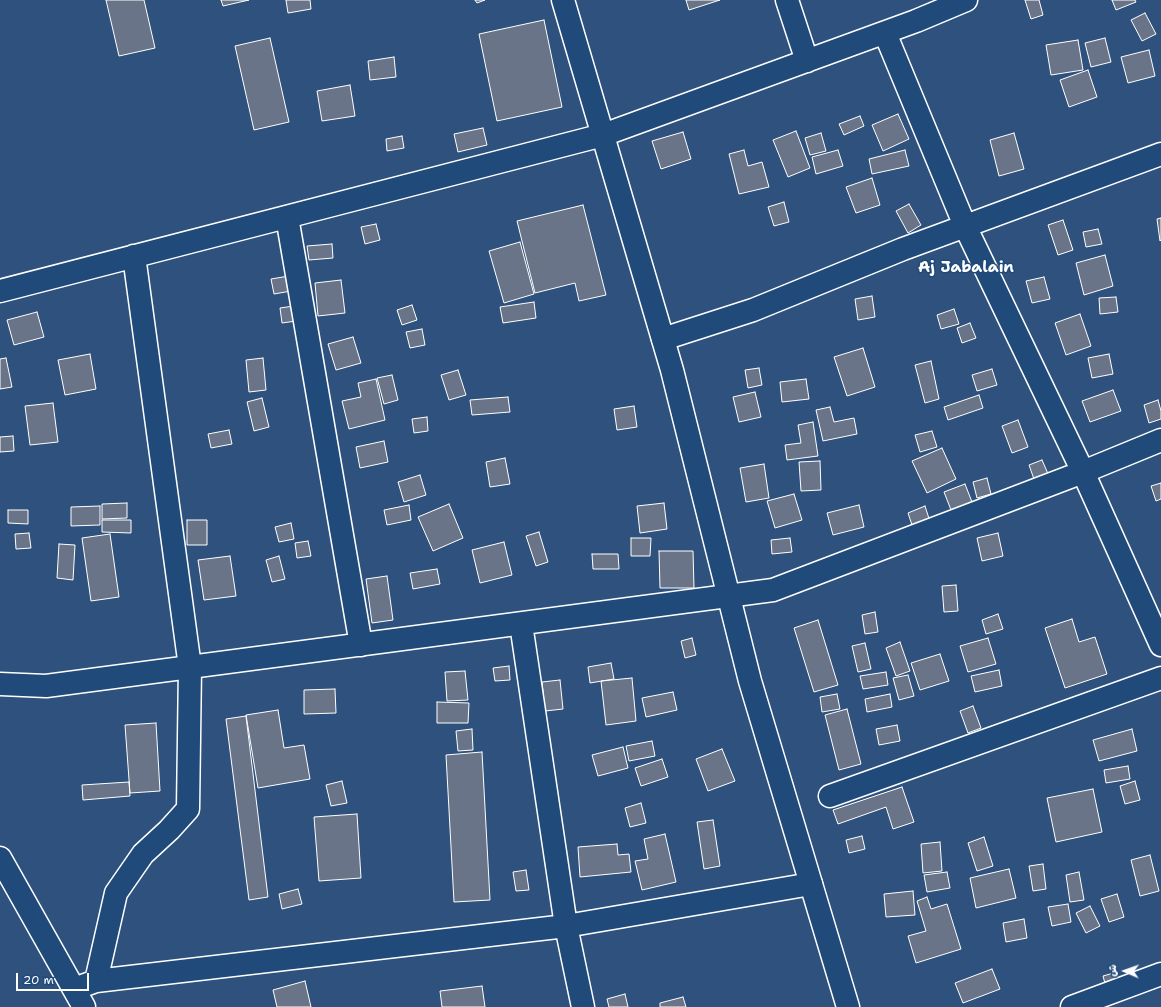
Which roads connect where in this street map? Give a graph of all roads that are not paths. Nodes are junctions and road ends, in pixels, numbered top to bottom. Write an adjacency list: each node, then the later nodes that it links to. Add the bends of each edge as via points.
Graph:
1 (563, 0): 6 (street)
2 (787, 0): 5 (street)
3 (966, 0): 4 (street)
4 (885, 33): 5 (street); 9 (street)
5 (807, 61): 6 (street)
6 (603, 135): 8 (street); 12 (street)
7 (1161, 154): 9 (street)
8 (287, 216): 10 (street); 17 (street)
9 (964, 226): 12 (street, via 753,310); 14 (street)
10 (134, 256): 11 (street); 19 (street)
11 (0, 291)
12 (663, 339): 15 (street)
13 (1161, 440): 14 (street)
14 (1083, 472): 15 (street, via 773,590); 18 (street)
15 (729, 596): 16 (street); 24 (street, via 750,681)
16 (521, 624): 17 (street); 25 (street)
17 (361, 645): 19 (street)
18 (1161, 645)
19 (190, 668): 21 (street, via 46,686); 27 (street, via 188,809 143,854 116,893)
20 (1161, 678): 22 (street)
21 (0, 684)
22 (830, 796)
23 (0, 858): 28 (street)
24 (811, 884): 25 (street); 30 (street)
25 (566, 926): 27 (street); 29 (street)
26 (1161, 974): 31 (street)
27 (96, 981): 28 (street)
28 (79, 998)
29 (583, 1007)
30 (848, 1007)
31 (1072, 1007)

